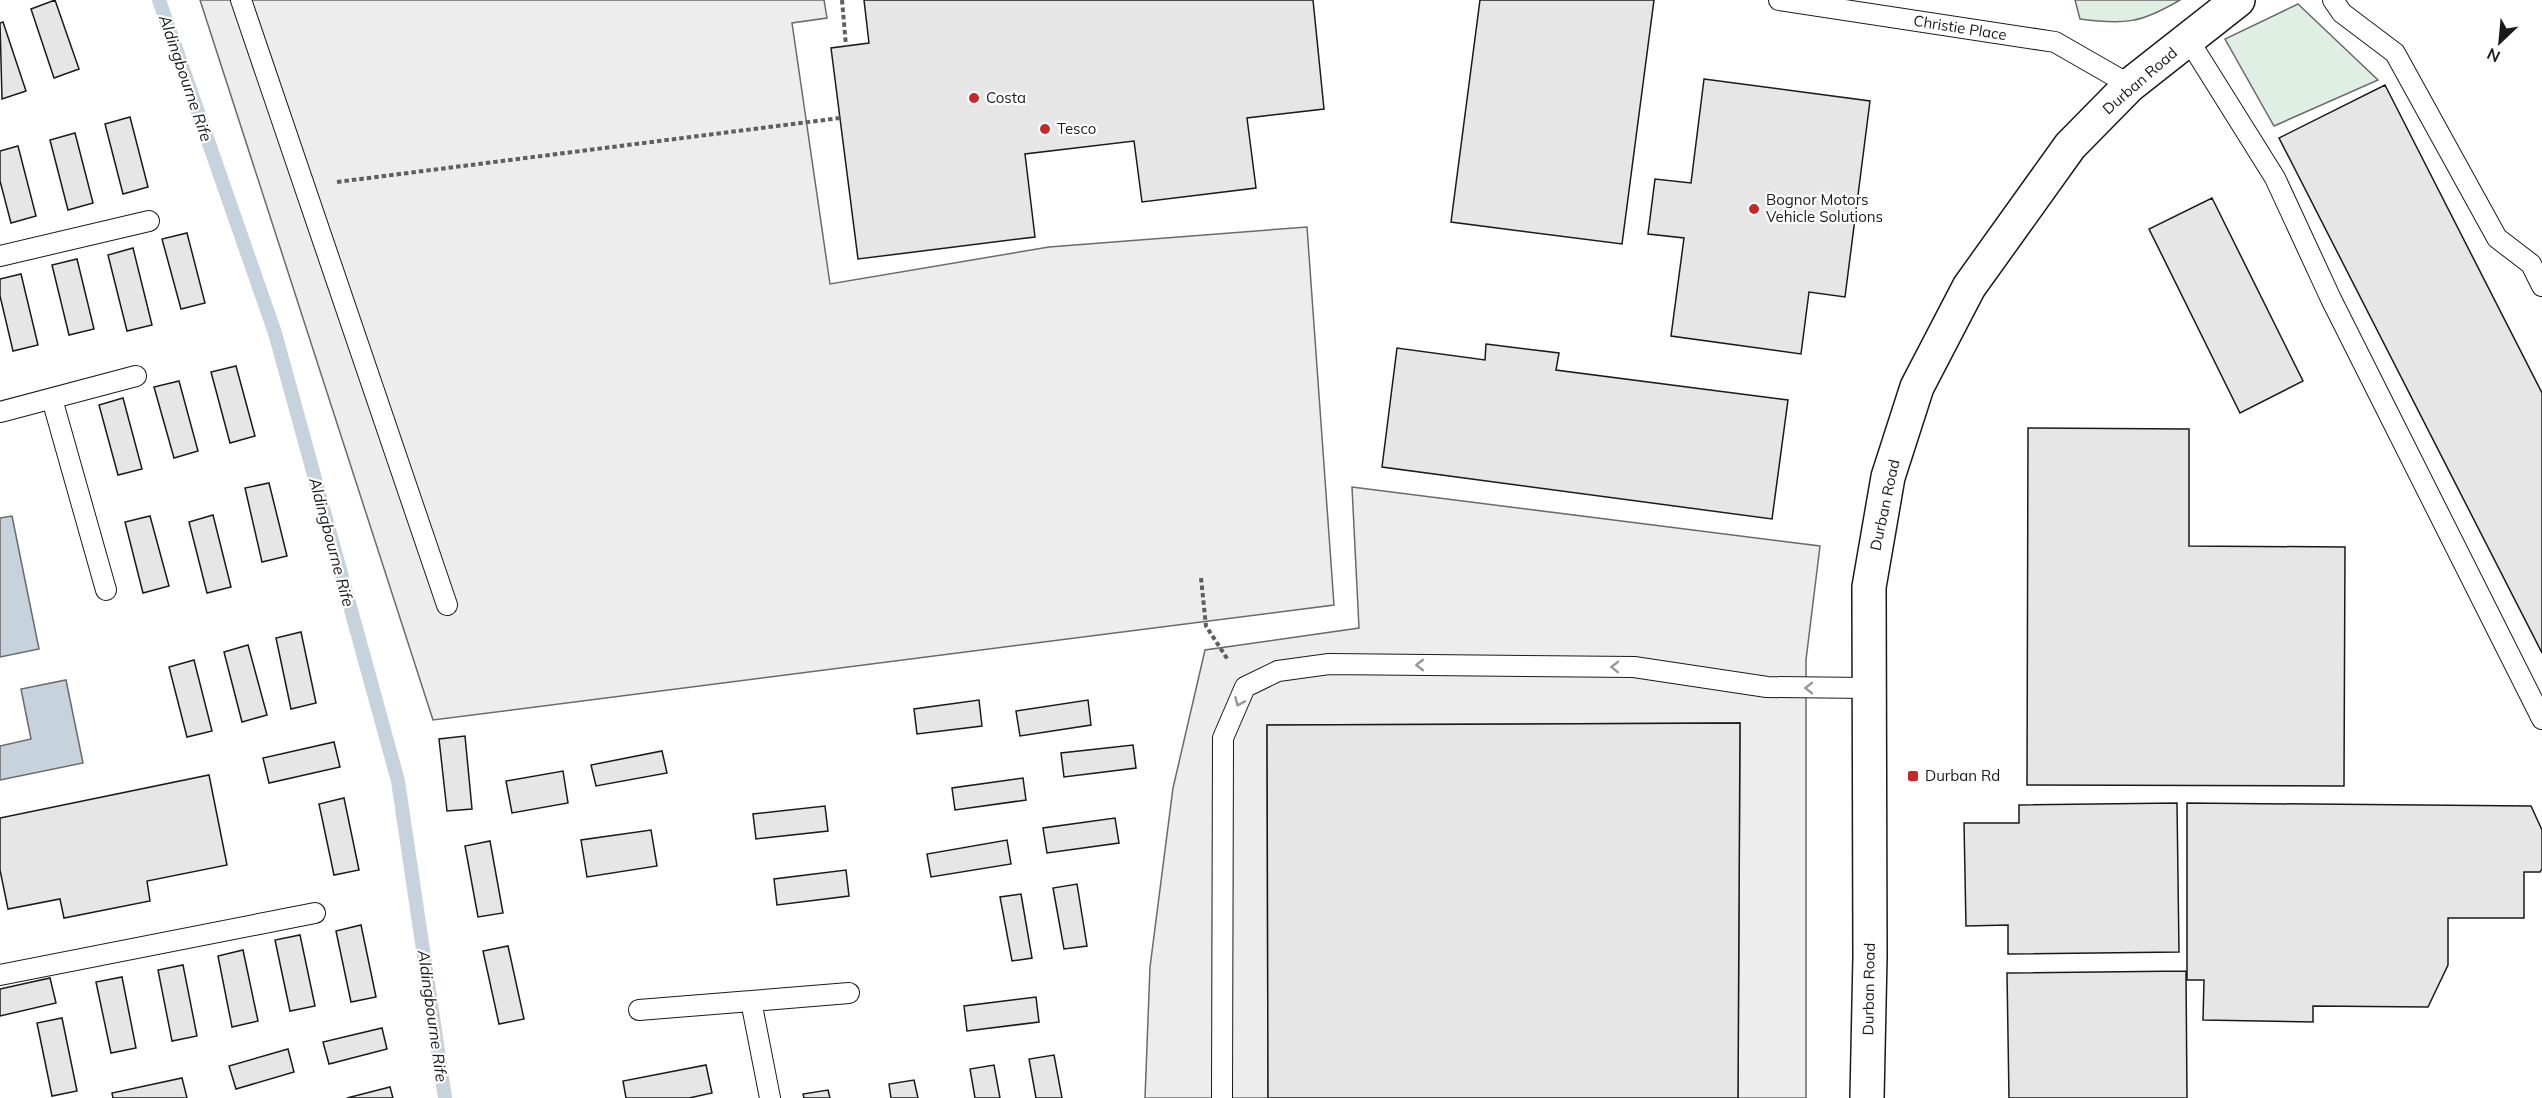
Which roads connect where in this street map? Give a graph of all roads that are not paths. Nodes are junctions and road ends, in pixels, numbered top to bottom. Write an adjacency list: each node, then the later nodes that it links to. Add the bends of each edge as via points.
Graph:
1 (241, 0): 14 (lane)
2 (1779, 0): 6 (lane, Christie Place, via 2055,42)
3 (2238, 0): 5 (street, Durban Road)
4 (2333, 0): 9 (lane, via 2342,13 2395,53 2497,238 2531,264)
5 (2188, 39): 6 (street, Durban Road); 16 (lane, via 2275,178 2336,309)
6 (2130, 85): 15 (street, Durban Road, via 2070,146 1969,287 1917,387 1888,477 1869,587)
7 (149, 221): 8 (lane)
8 (0, 256)
9 (2542, 286)
10 (136, 376): 11 (lane)
11 (52, 399): 12 (lane); 13 (lane)
12 (0, 412)
13 (106, 590)
14 (447, 605)
15 (1867, 688): 23 (lane, one-way to 23, via 1767,687 1634,667 1340,664 1278,671 1245,687 1222,738); 24 (street, Durban Road)
16 (2542, 719)
17 (315, 913): 18 (lane)
18 (0, 975)
19 (849, 993): 20 (lane)
20 (751, 1001): 21 (lane); 22 (lane)
21 (639, 1010)
22 (770, 1098)
23 (1222, 1098)
24 (1867, 1098)

